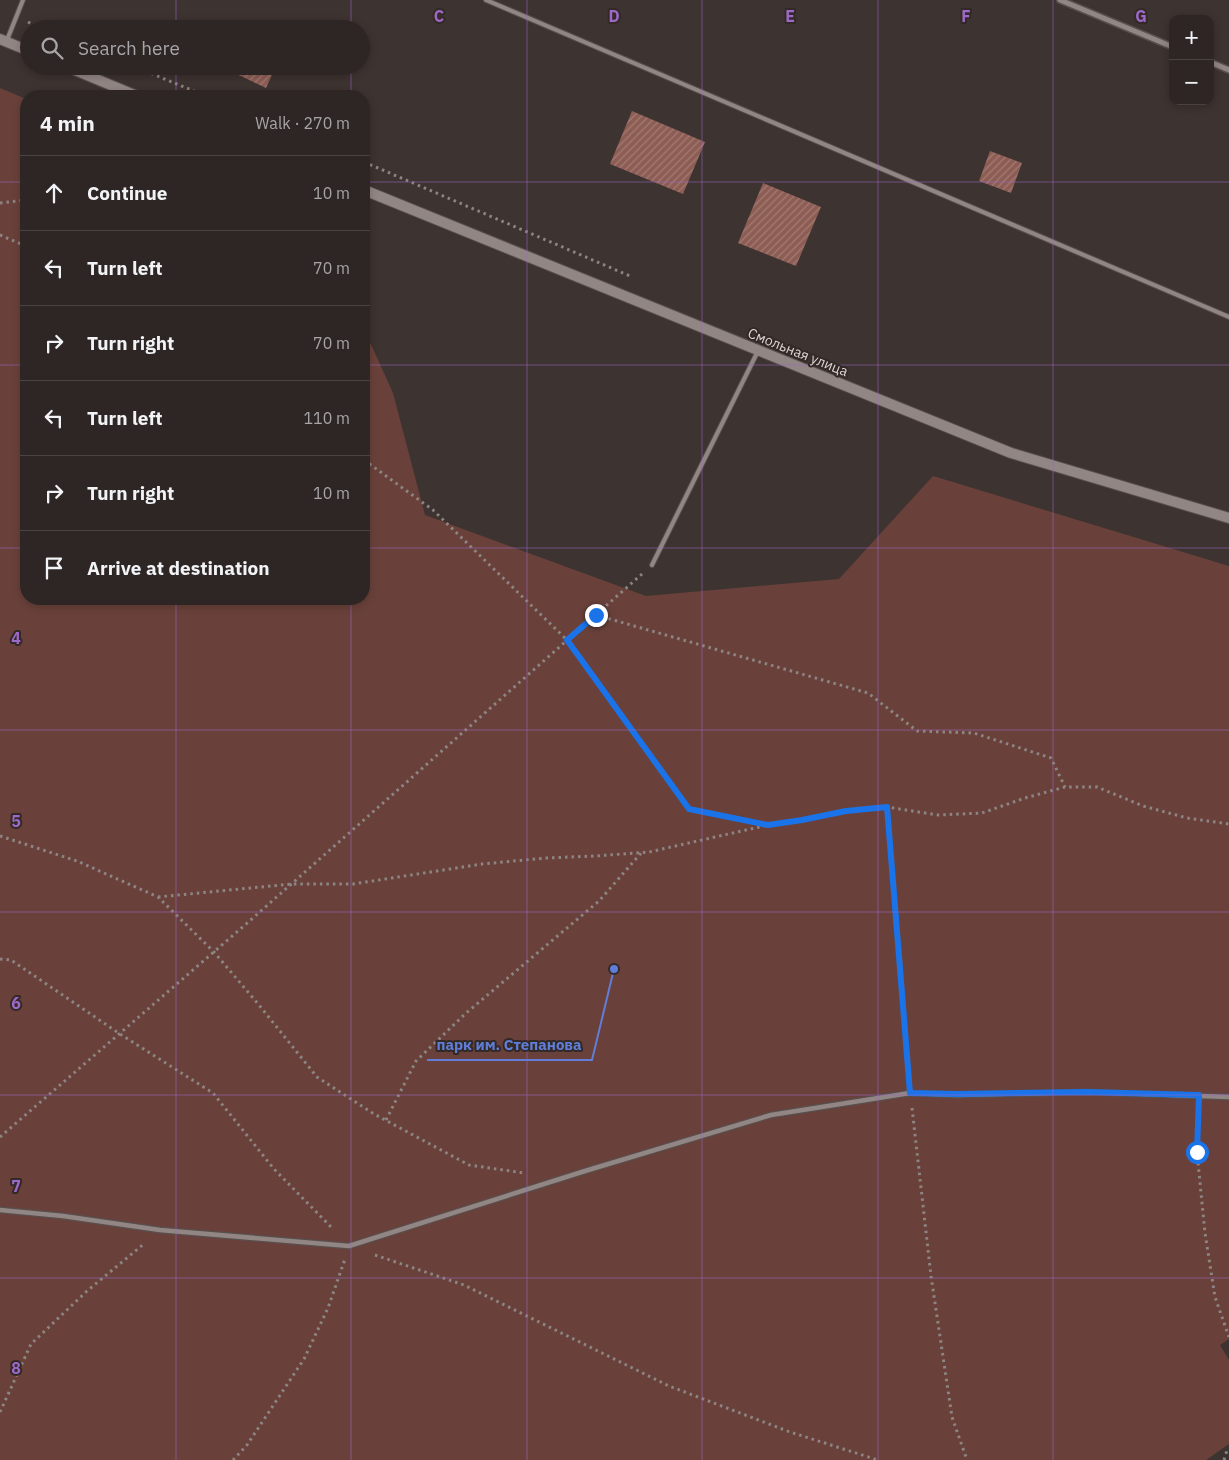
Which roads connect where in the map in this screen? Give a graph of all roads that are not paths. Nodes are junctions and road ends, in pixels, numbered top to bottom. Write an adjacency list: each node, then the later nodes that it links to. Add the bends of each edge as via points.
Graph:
1 (23, 0): 4 (lane)
2 (486, 0): 12 (lane)
3 (1060, 0): 5 (street)
4 (3, 40): 6 (main road)
5 (1169, 45)
6 (20, 47)
7 (1214, 64): 8 (street)
8 (1229, 70)
9 (87, 75): 10 (main road)
10 (123, 90)
11 (370, 192): 13 (main road, Смольная улица)
12 (1229, 317)
13 (758, 350): 14 (main road, Смольная улица, via 1011,453); 15 (lane)
14 (1229, 518)
15 (652, 565)
16 (1229, 1097): 17 (street, via 1086,1092 910,1093 771,1115 349,1246 160,1230)
17 (0, 1210)

